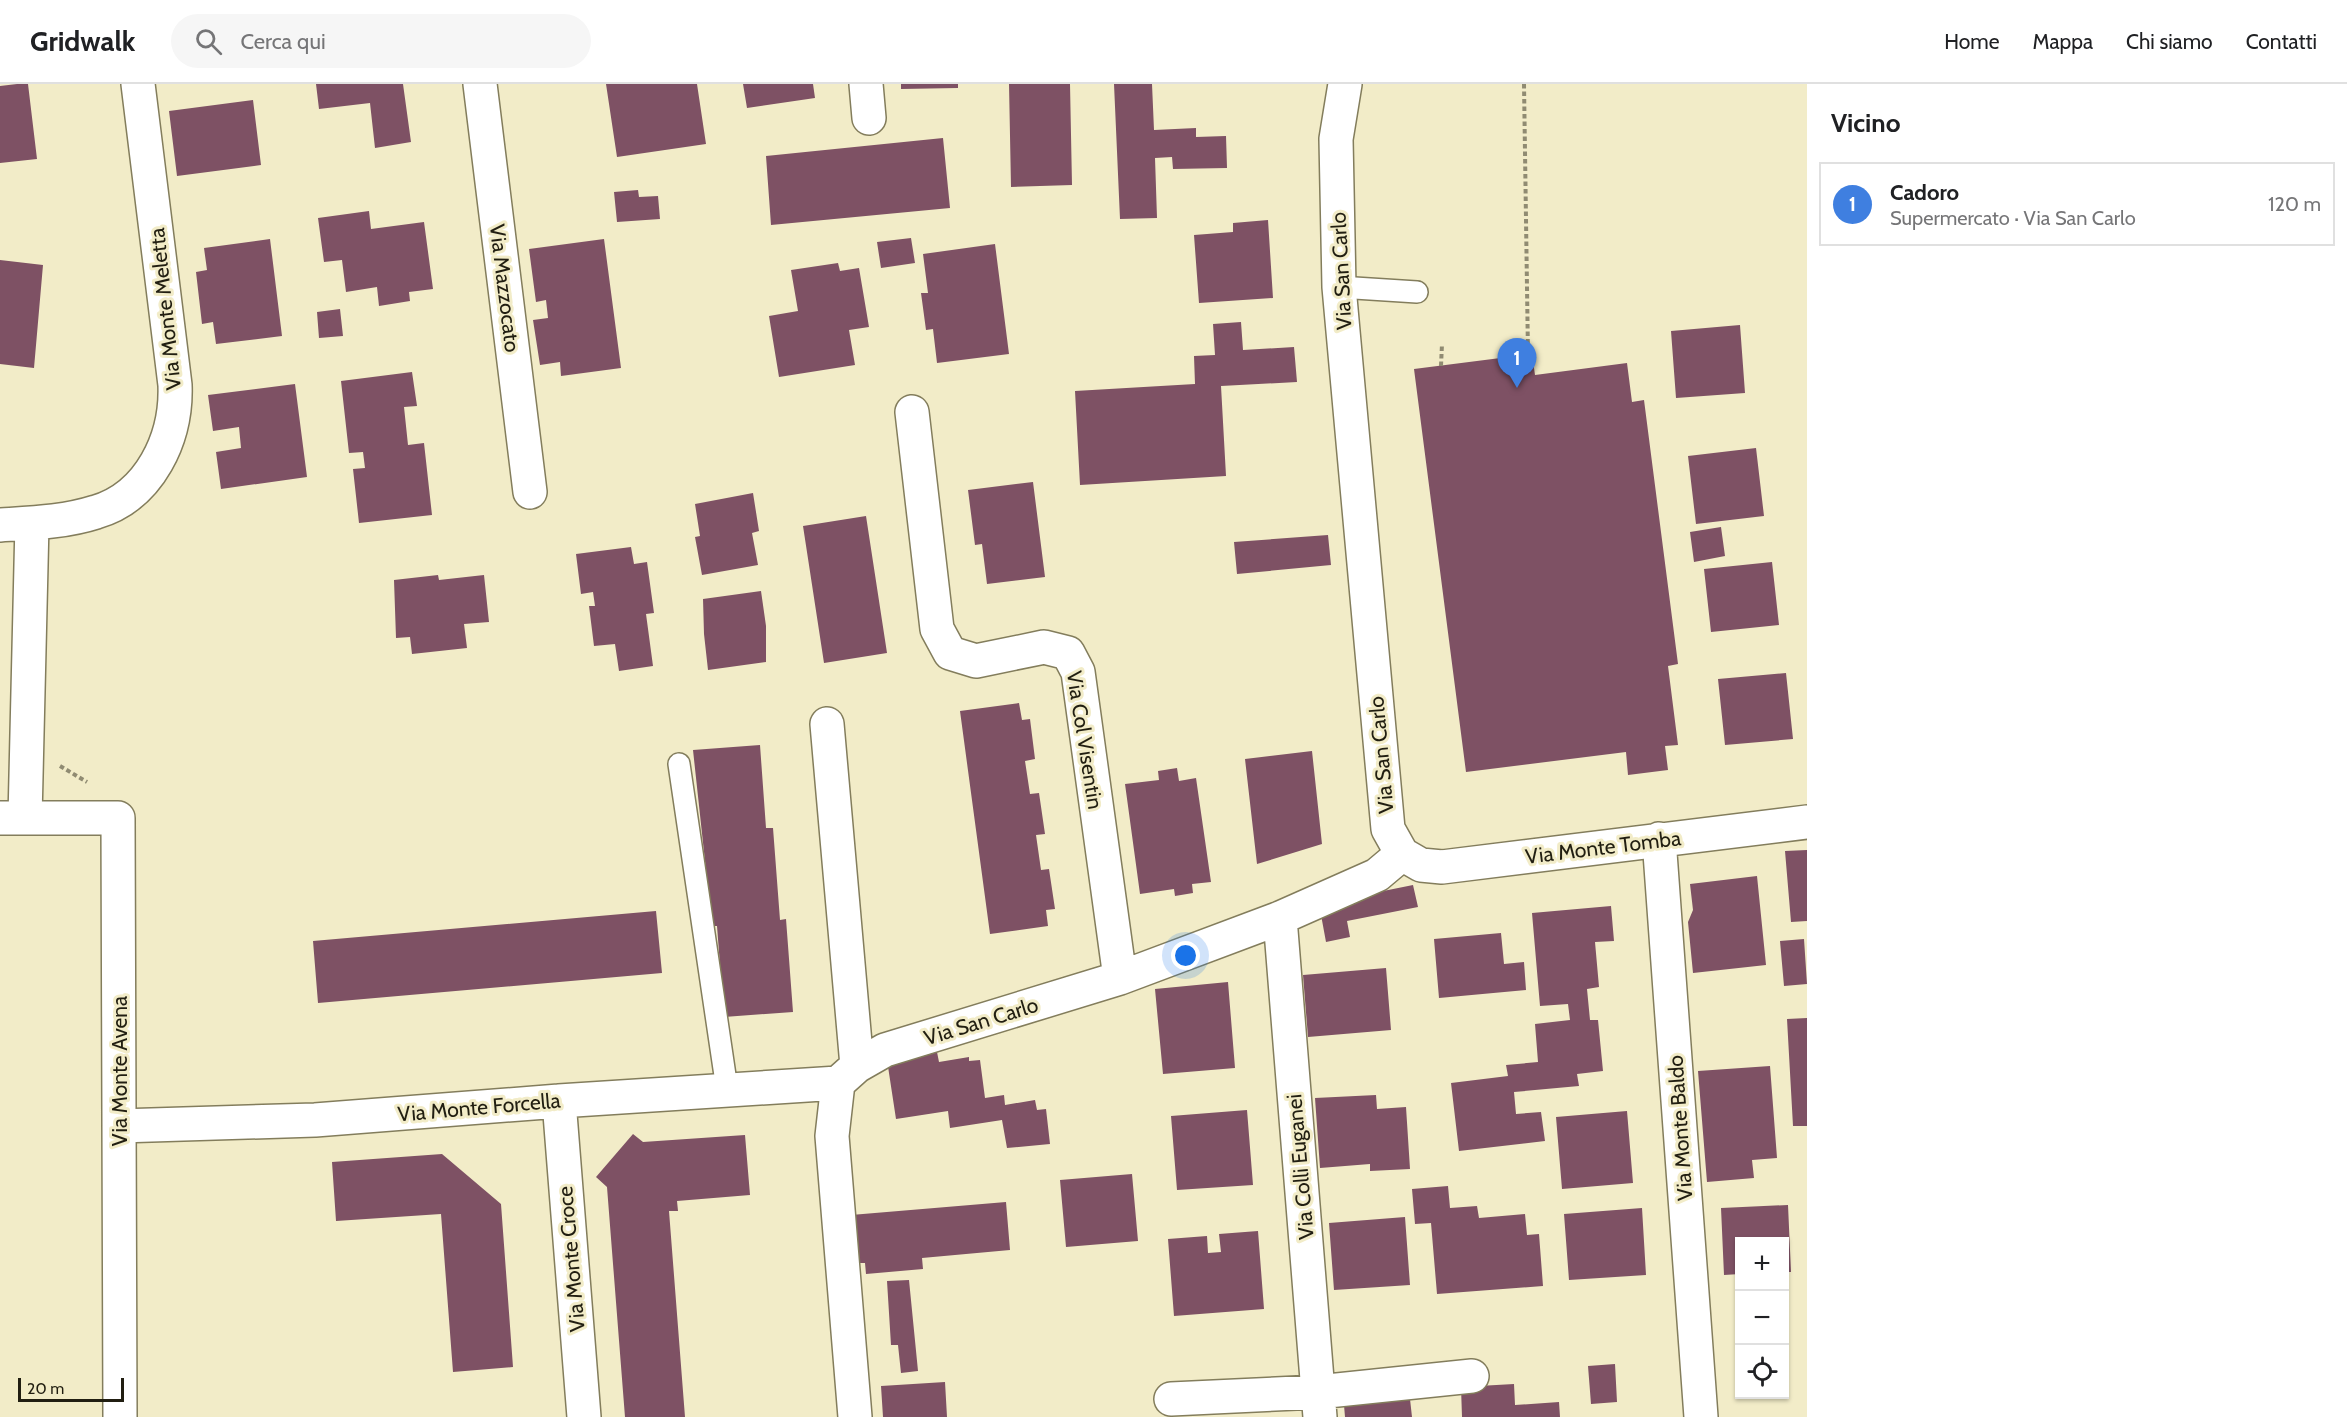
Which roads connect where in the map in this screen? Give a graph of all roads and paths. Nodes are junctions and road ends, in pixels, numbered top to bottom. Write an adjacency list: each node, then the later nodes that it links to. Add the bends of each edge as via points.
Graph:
1 (138, 84): 16 (street, Via Monte Meletta, via 173,358 174,416 163,451 152,470 127,496 98,512)
2 (480, 84): 15 (street, Via Mazzocato)
3 (866, 84): 7 (street)
4 (1326, 84): 8 (street, Via San Carlo)
5 (1345, 84): 8 (street, Via San Carlo)
6 (1524, 84): 12 (path)
7 (869, 118)
8 (1336, 139): 9 (street, Via San Carlo)
9 (1339, 287): 10 (lane); 23 (street, Via San Carlo, via 1388,829)
10 (1418, 292)
11 (1442, 344): 13 (path)
12 (1528, 354)
13 (1441, 366)
14 (912, 412): 25 (street, Via Col Visentin, via 937,629 950,653 976,662 1044,647 1068,652 1078,672)
15 (530, 492)
16 (32, 523): 17 (street, Via Monte Meletta); 20 (street, Via Monte Avena)
17 (0, 525)
18 (827, 724): 26 (street)
19 (679, 764): 27 (lane)
20 (12, 818): 29 (street, Via Monte Avena, via 117,818)
21 (1807, 822): 22 (street, Via Monte Tomba)
22 (1659, 839): 23 (street, Via Monte Tomba, via 1442,867 1421,864); 36 (street, Via Monte Baldo)
23 (1402, 854): 24 (street, Via San Carlo, via 1377,875)
24 (1280, 918): 25 (street, Via San Carlo); 32 (street, Via Colli Euganei)
25 (1120, 978): 26 (street, Via San Carlo, via 885,1050)
26 (848, 1074): 27 (street, Via Monte Forcella); 35 (street, via 832,1136)
27 (727, 1089): 28 (street, Via Monte Forcella)
28 (559, 1101): 29 (street, Via Monte Forcella, via 315,1120); 34 (street, Via Monte Croce)
29 (119, 1126): 33 (street, Via Monte Avena)
30 (1472, 1376): 32 (street)
31 (1171, 1400): 32 (street)
32 (1319, 1404)
33 (120, 1417)
34 (584, 1417)
35 (855, 1417)
36 (1701, 1417)

